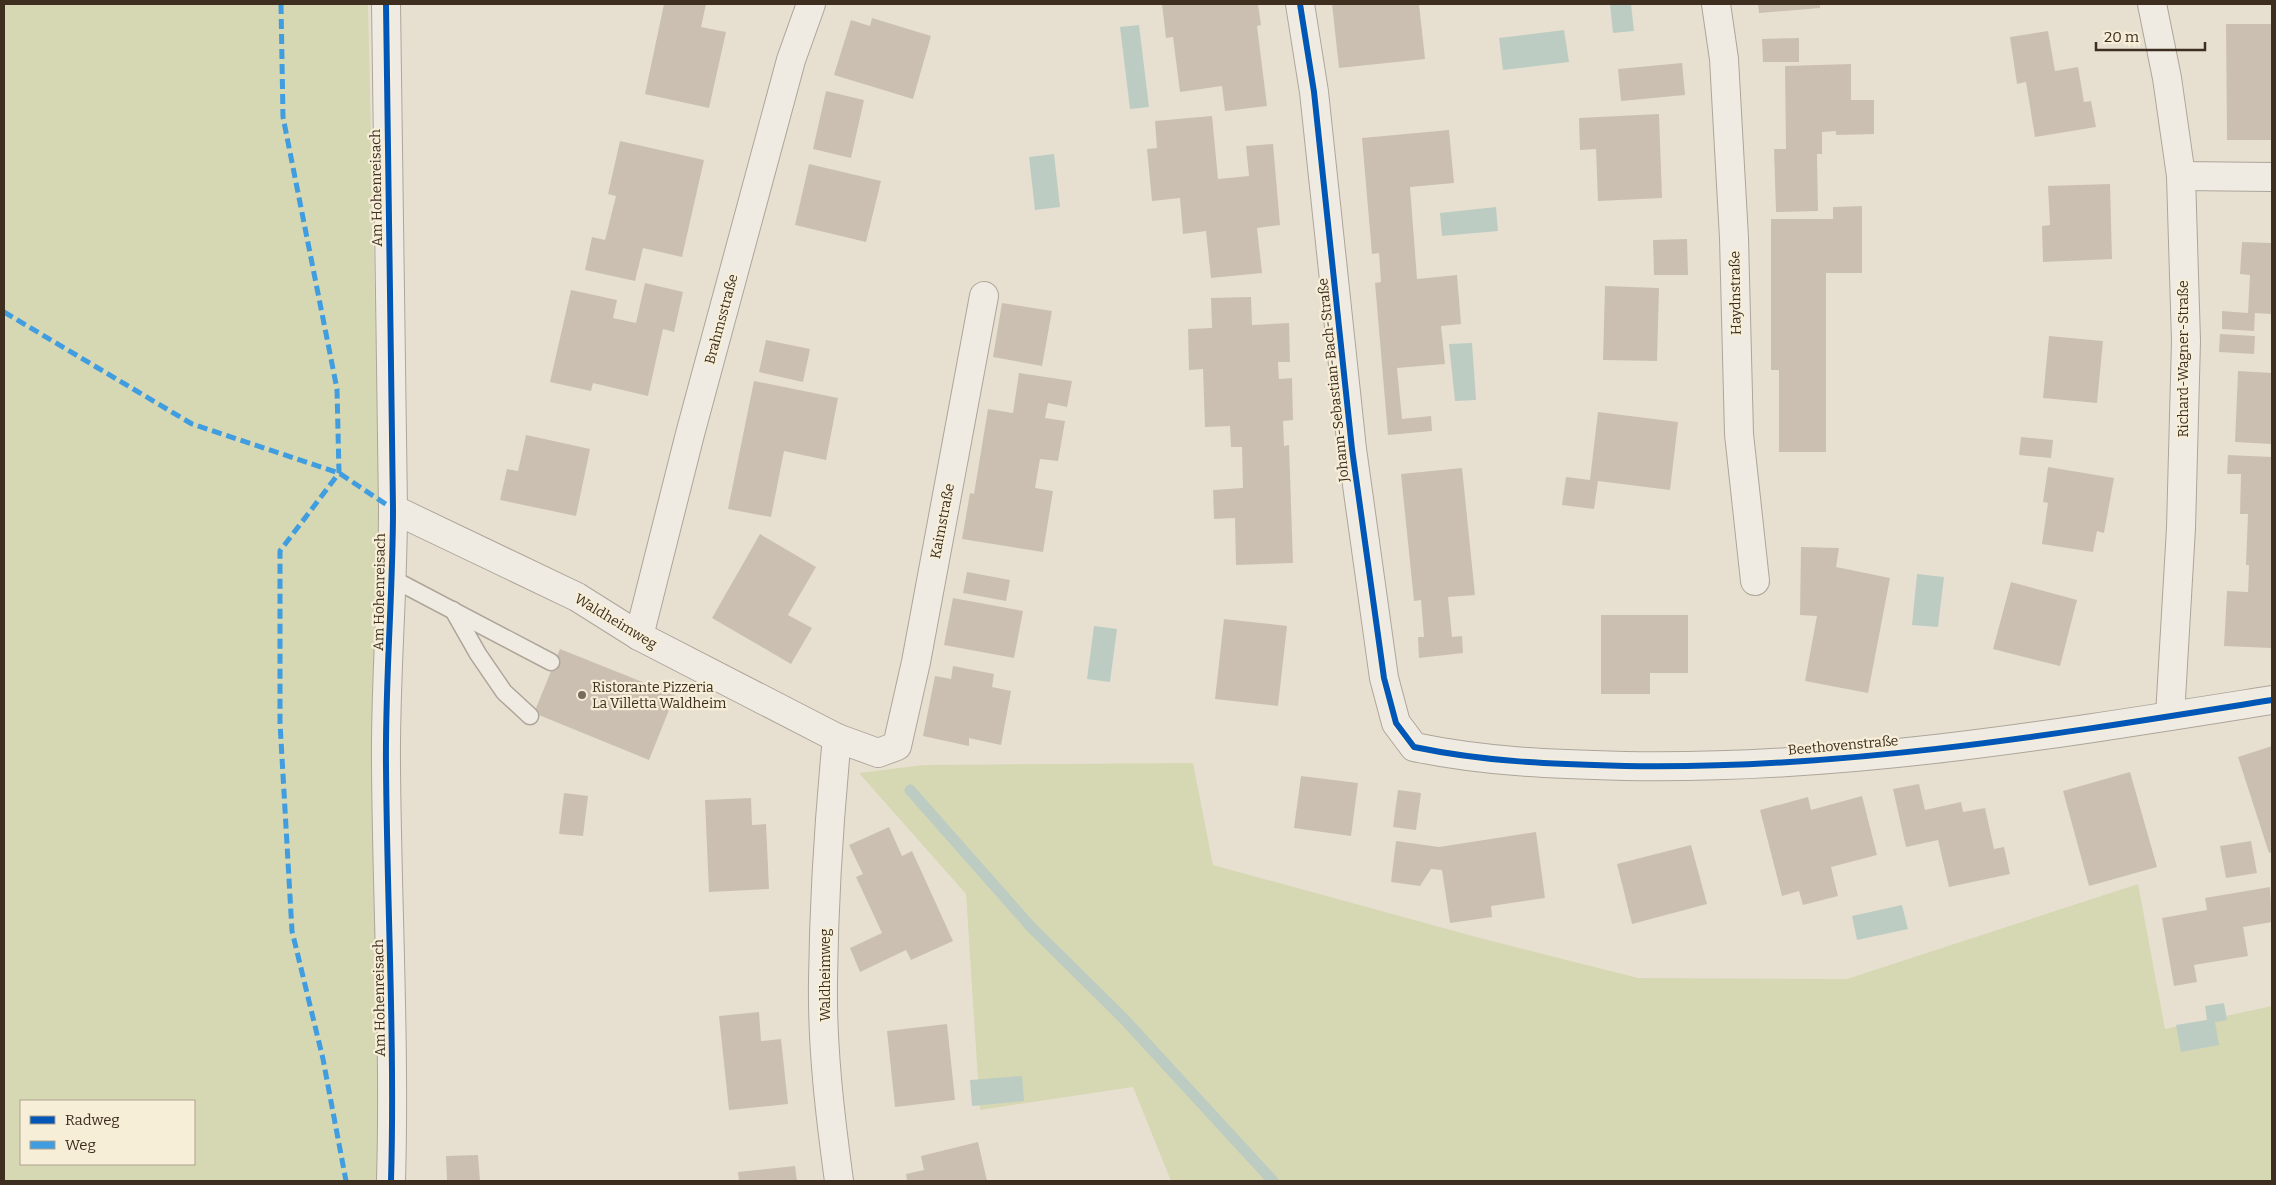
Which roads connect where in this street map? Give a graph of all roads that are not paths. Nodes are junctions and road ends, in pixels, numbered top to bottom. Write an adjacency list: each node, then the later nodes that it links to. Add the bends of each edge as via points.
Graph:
1 (386, 4): 9 (street, Am Hohenreisach)
2 (811, 4): 13 (street, Brahmsstraße, via 791,60)
3 (1300, 4): 20 (street, Johann-Sebastian-Bach-Straße, via 1314,92 1352,450 1384,678 1396,723)
4 (1716, 4): 11 (street, Haydnstraße, via 1724,59 1734,238 1739,434)
5 (2152, 4): 6 (street, Richard-Wagner-Straße)
6 (2181, 176): 7 (street); 17 (street, Richard-Wagner-Straße, via 2186,341 2181,528)
7 (2272, 177)
8 (984, 296): 19 (street, Kaimstraße, via 916,662)
9 (393, 509): 10 (street, Am Hohenreisach); 13 (street, Waldheimweg, via 577,597)
10 (393, 579): 12 (lane); 21 (street, Am Hohenreisach, via 386,764 394,1099)
11 (1755, 581)
12 (453, 610): 14 (lane); 16 (lane, via 504,692)
13 (638, 636): 18 (street, Waldheimweg)
14 (551, 662)
15 (2272, 700): 17 (street, Beethovenstraße)
16 (530, 716)
17 (2170, 716): 20 (street, Beethovenstraße, via 1870,756 1675,767 1541,764 1463,757)
18 (837, 738): 19 (street, Waldheimweg, via 878,753); 22 (street, Waldheimweg, via 830,811 823,982 829,1110)
19 (897, 746)
20 (1414, 747)
21 (391, 1181)
22 (839, 1181)

